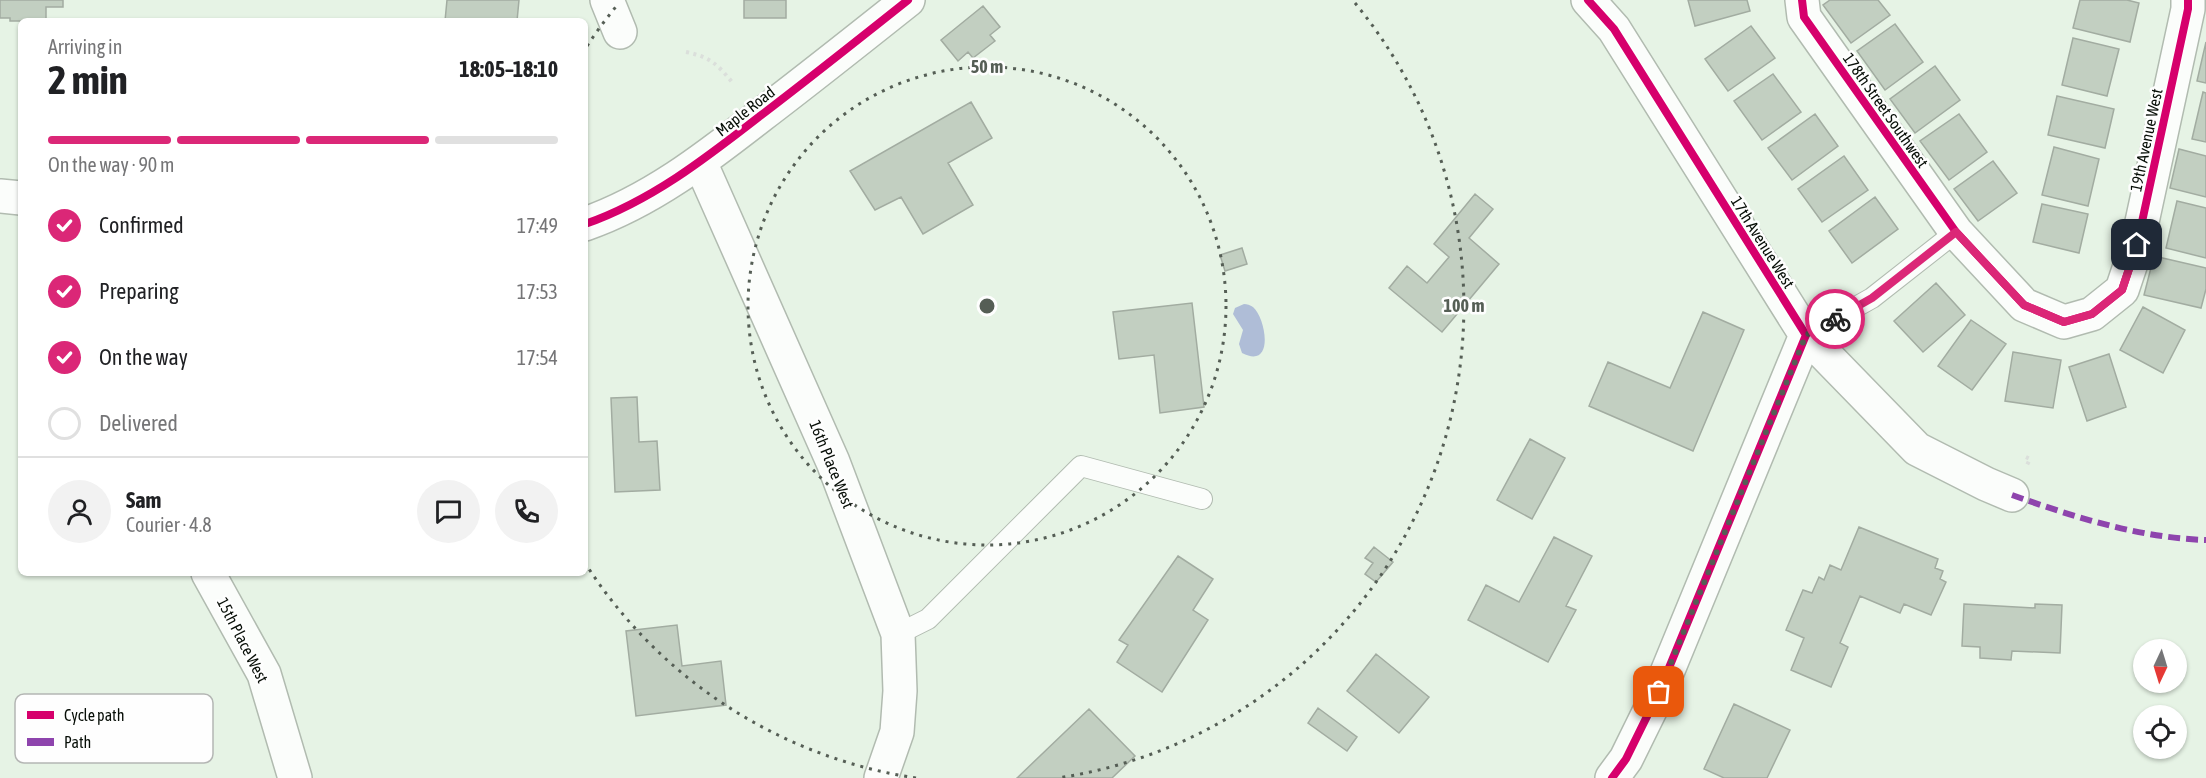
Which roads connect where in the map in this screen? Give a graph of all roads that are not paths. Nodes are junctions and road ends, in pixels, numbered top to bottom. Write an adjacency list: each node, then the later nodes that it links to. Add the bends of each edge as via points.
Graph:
1 (608, 0): 6 (street)
2 (909, 0): 7 (street, Maple Road)
3 (1588, 0): 12 (street, 17th Avenue West, via 1614,29)
4 (1802, 0): 11 (street, 178th Street Southwest, via 1804,17)
5 (2188, 0): 11 (street, 19th Avenue West, via 2137,245 2122,290 2092,314 2064,322 2024,305)
6 (620, 32)
7 (700, 162): 10 (street, Maple Road, via 618,212); 16 (street, 16th Place West, via 833,462)
8 (0, 196): 9 (street)
9 (18, 198)
10 (588, 223)
11 (1956, 232): 12 (lane, via 1872,298)
12 (1806, 335): 13 (street, 17th Avenue West, via 1917,449); 19 (street, via 1659,692 1626,759)
13 (2012, 495)
14 (1202, 499): 16 (lane, via 1081,466 928,620)
15 (210, 576): 17 (street, 15th Place West, via 264,674)
16 (898, 634): 18 (street, 16th Place West, via 897,732)
17 (295, 778)
18 (881, 778)
19 (1612, 778)

